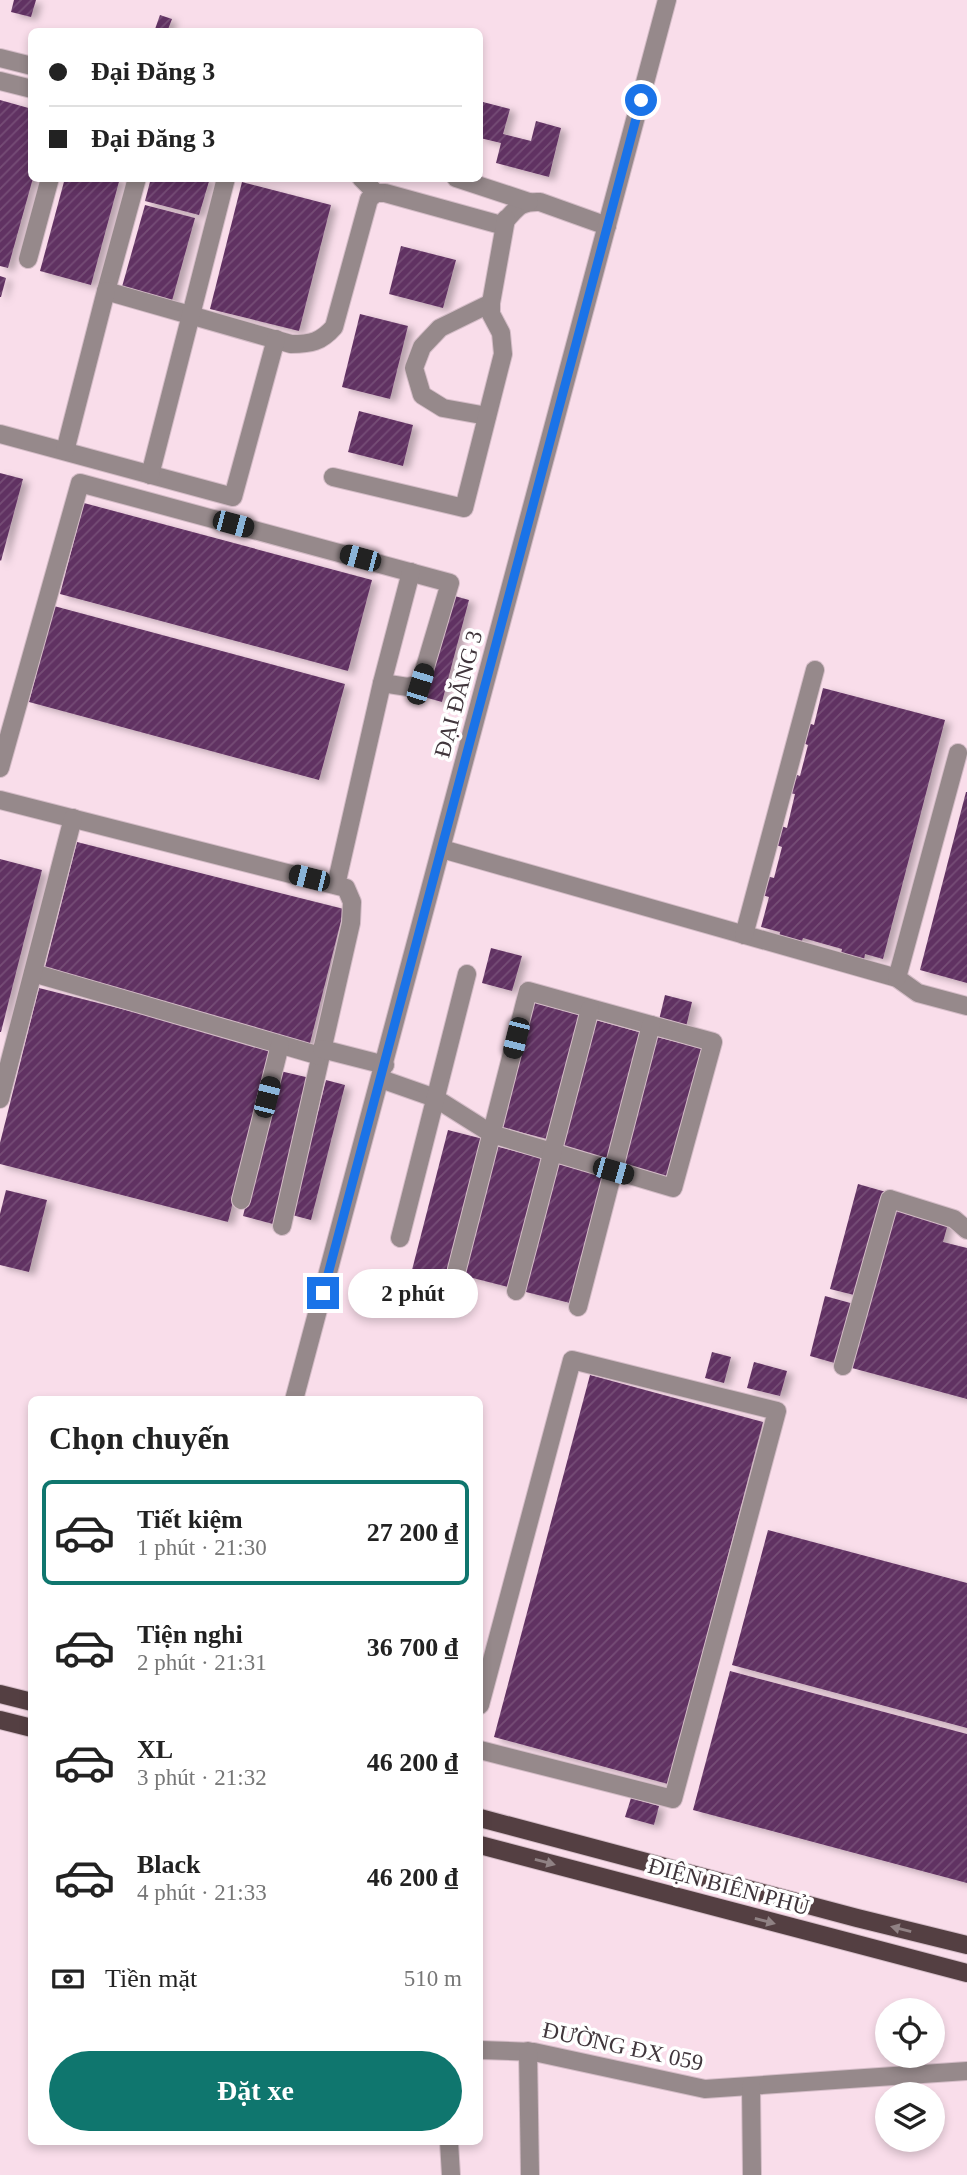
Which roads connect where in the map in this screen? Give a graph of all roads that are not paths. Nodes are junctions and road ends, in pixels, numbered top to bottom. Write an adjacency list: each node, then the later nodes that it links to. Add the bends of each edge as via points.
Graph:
1 (667, 0): 14 (street, ĐẠI ĐĂNG 3)
2 (0, 58): 3 (street)
3 (28, 65)
4 (0, 81): 5 (street)
5 (28, 88)
6 (49, 182): 15 (street)
7 (136, 182): 16 (street)
8 (225, 182): 18 (street)
9 (365, 182): 11 (street)
10 (468, 182): 12 (street)
11 (376, 193): 13 (street, via 490,223 501,225); 19 (street, via 369,199 334,327 323,339 309,344)
12 (528, 202): 13 (street); 14 (street)
13 (506, 219): 17 (street)
14 (607, 226): 32 (street, ĐẠI ĐĂNG 3)
15 (28, 259)
16 (106, 291): 18 (street); 22 (street)
17 (491, 303): 20 (street, via 503,354); 20 (street, via 440,328 422,347 414,368 422,395 443,408)
18 (191, 316): 19 (street); 23 (street)
19 (276, 340): 23 (street, via 233,497)
20 (487, 416): 24 (street, via 464,508)
21 (0, 434): 22 (street)
22 (65, 452): 23 (street)
23 (149, 475)
24 (333, 477)
25 (411, 572): 27 (street); 27 (street, via 450,583 420,684); 29 (street, via 80,483)
26 (815, 670): 34 (street)
27 (382, 684): 33 (street)
28 (958, 753): 37 (street)
29 (0, 768)
30 (0, 800): 31 (street)
31 (73, 818): 33 (street); 35 (street)
32 (442, 849): 34 (street); 43 (street, ĐẠI ĐĂNG 3)
33 (335, 885): 42 (street, via 346,888 352,902 351,923)
34 (744, 935): 37 (street)
35 (33, 973): 41 (street); 45 (street)
36 (467, 974): 44 (street)
37 (897, 978): 38 (street, via 918,993)
38 (967, 1006)
39 (590, 1009): 40 (street); 46 (street, via 528,991); 47 (street)
40 (651, 1025): 48 (street); 48 (street, via 713,1042 673,1188)
41 (280, 1045): 42 (street); 49 (street)
42 (321, 1053): 43 (street); 50 (street)
43 (383, 1072): 44 (street); 57 (street, ĐẠI ĐĂNG 3)
44 (435, 1098): 46 (street); 52 (street)
45 (0, 1099)
46 (492, 1134): 47 (street); 53 (street)
47 (552, 1153): 48 (street); 54 (street)
48 (613, 1171): 55 (street)
49 (241, 1200)
50 (282, 1226)
51 (967, 1230): 56 (street, via 954,1219 890,1199)
52 (400, 1238)
53 (457, 1269)
54 (516, 1292)
55 (578, 1307)
56 (843, 1366)
57 (296, 1396)
58 (0, 1694): 60 (main road)
59 (483, 1694): 63 (street, via 572,1360 777,1411 673,1799)
60 (28, 1701)
61 (0, 1720): 62 (main road)
62 (28, 1727)
63 (483, 1751)
64 (483, 1819): 66 (main road, ĐIỆN BIÊN PHỦ)
65 (483, 1846): 67 (main road, ĐIỆN BIÊN PHỦ, one-way to 67)
66 (857, 1919): 67 (street); 68 (main road, ĐIỆN BIÊN PHỦ, one-way to 66)
67 (847, 1943): 69 (main road, ĐIỆN BIÊN PHỦ)
68 (967, 1945)
69 (967, 1973)
70 (483, 2050): 71 (street, ĐƯỜNG ĐX 059)
71 (528, 2051): 73 (street, ĐƯỜNG ĐX 059, via 697,2088); 76 (street)
72 (967, 2071): 73 (street, ĐƯỜNG ĐX 059)
73 (751, 2086): 77 (street)
74 (449, 2145): 75 (street)
75 (451, 2175)
76 (530, 2175)
77 (752, 2175)

